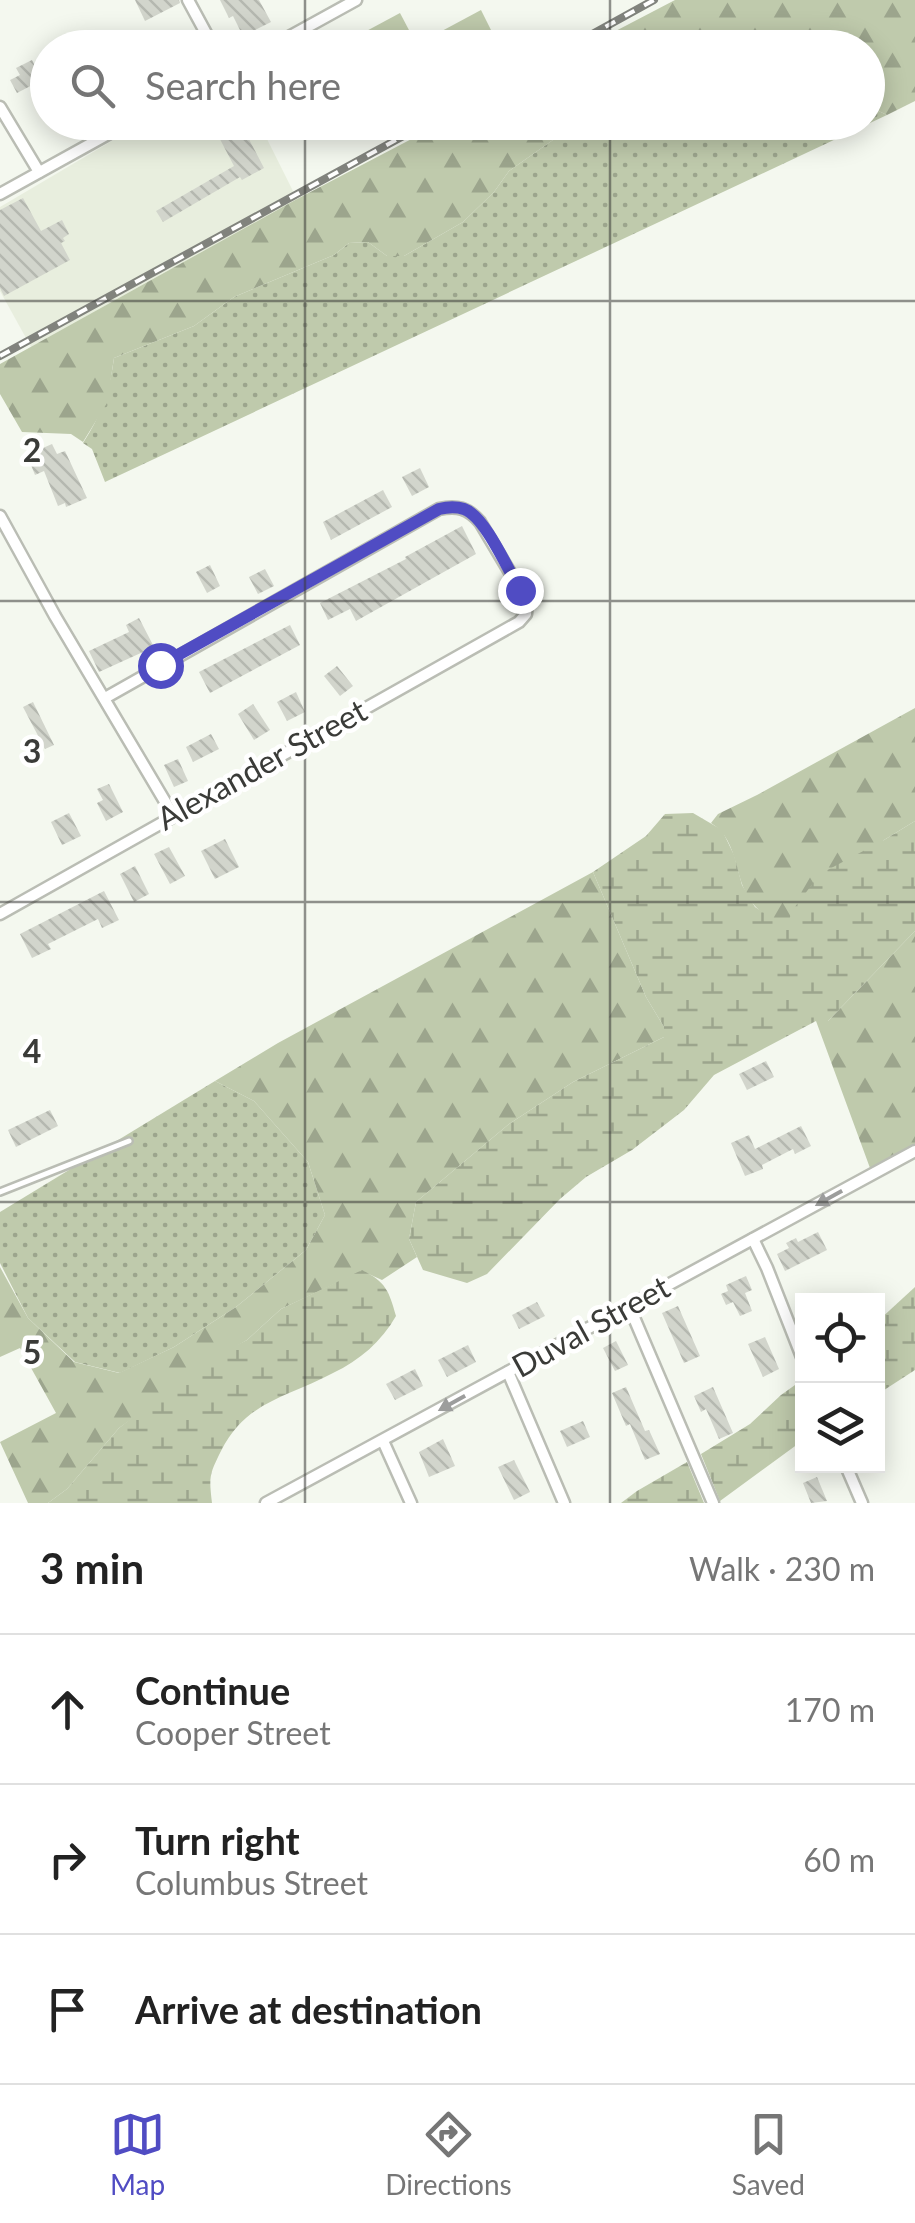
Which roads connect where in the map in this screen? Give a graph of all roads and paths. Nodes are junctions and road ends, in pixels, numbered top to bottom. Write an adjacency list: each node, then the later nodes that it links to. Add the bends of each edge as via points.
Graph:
1 (188, 0): 3 (street)
2 (356, 0): 4 (street)
3 (204, 30)
4 (302, 30)
5 (0, 107): 7 (street)
6 (97, 140): 7 (street)
7 (39, 172): 8 (street)
8 (0, 194)
9 (0, 516): 10 (street)
10 (105, 698): 11 (street); 11 (street, Alexander Street, via 449,506 480,522 524,595 527,608 519,622)
11 (173, 815): 12 (street, Alexander Street)
12 (0, 914)
13 (129, 1140): 15 (lane)
14 (915, 1151): 16 (street, Duval Street, one-way to 16)
15 (0, 1192)
16 (752, 1239): 17 (street, Duval Street); 18 (street)
17 (630, 1306): 19 (street, Duval Street); 25 (street)
18 (795, 1339)
19 (508, 1372): 20 (street, Duval Street, one-way to 20); 24 (street)
20 (383, 1441): 22 (street, Duval Street); 23 (street)
21 (849, 1473): 26 (street)
22 (266, 1503)
23 (411, 1503)
24 (564, 1503)
25 (713, 1503)
26 (862, 1503)

